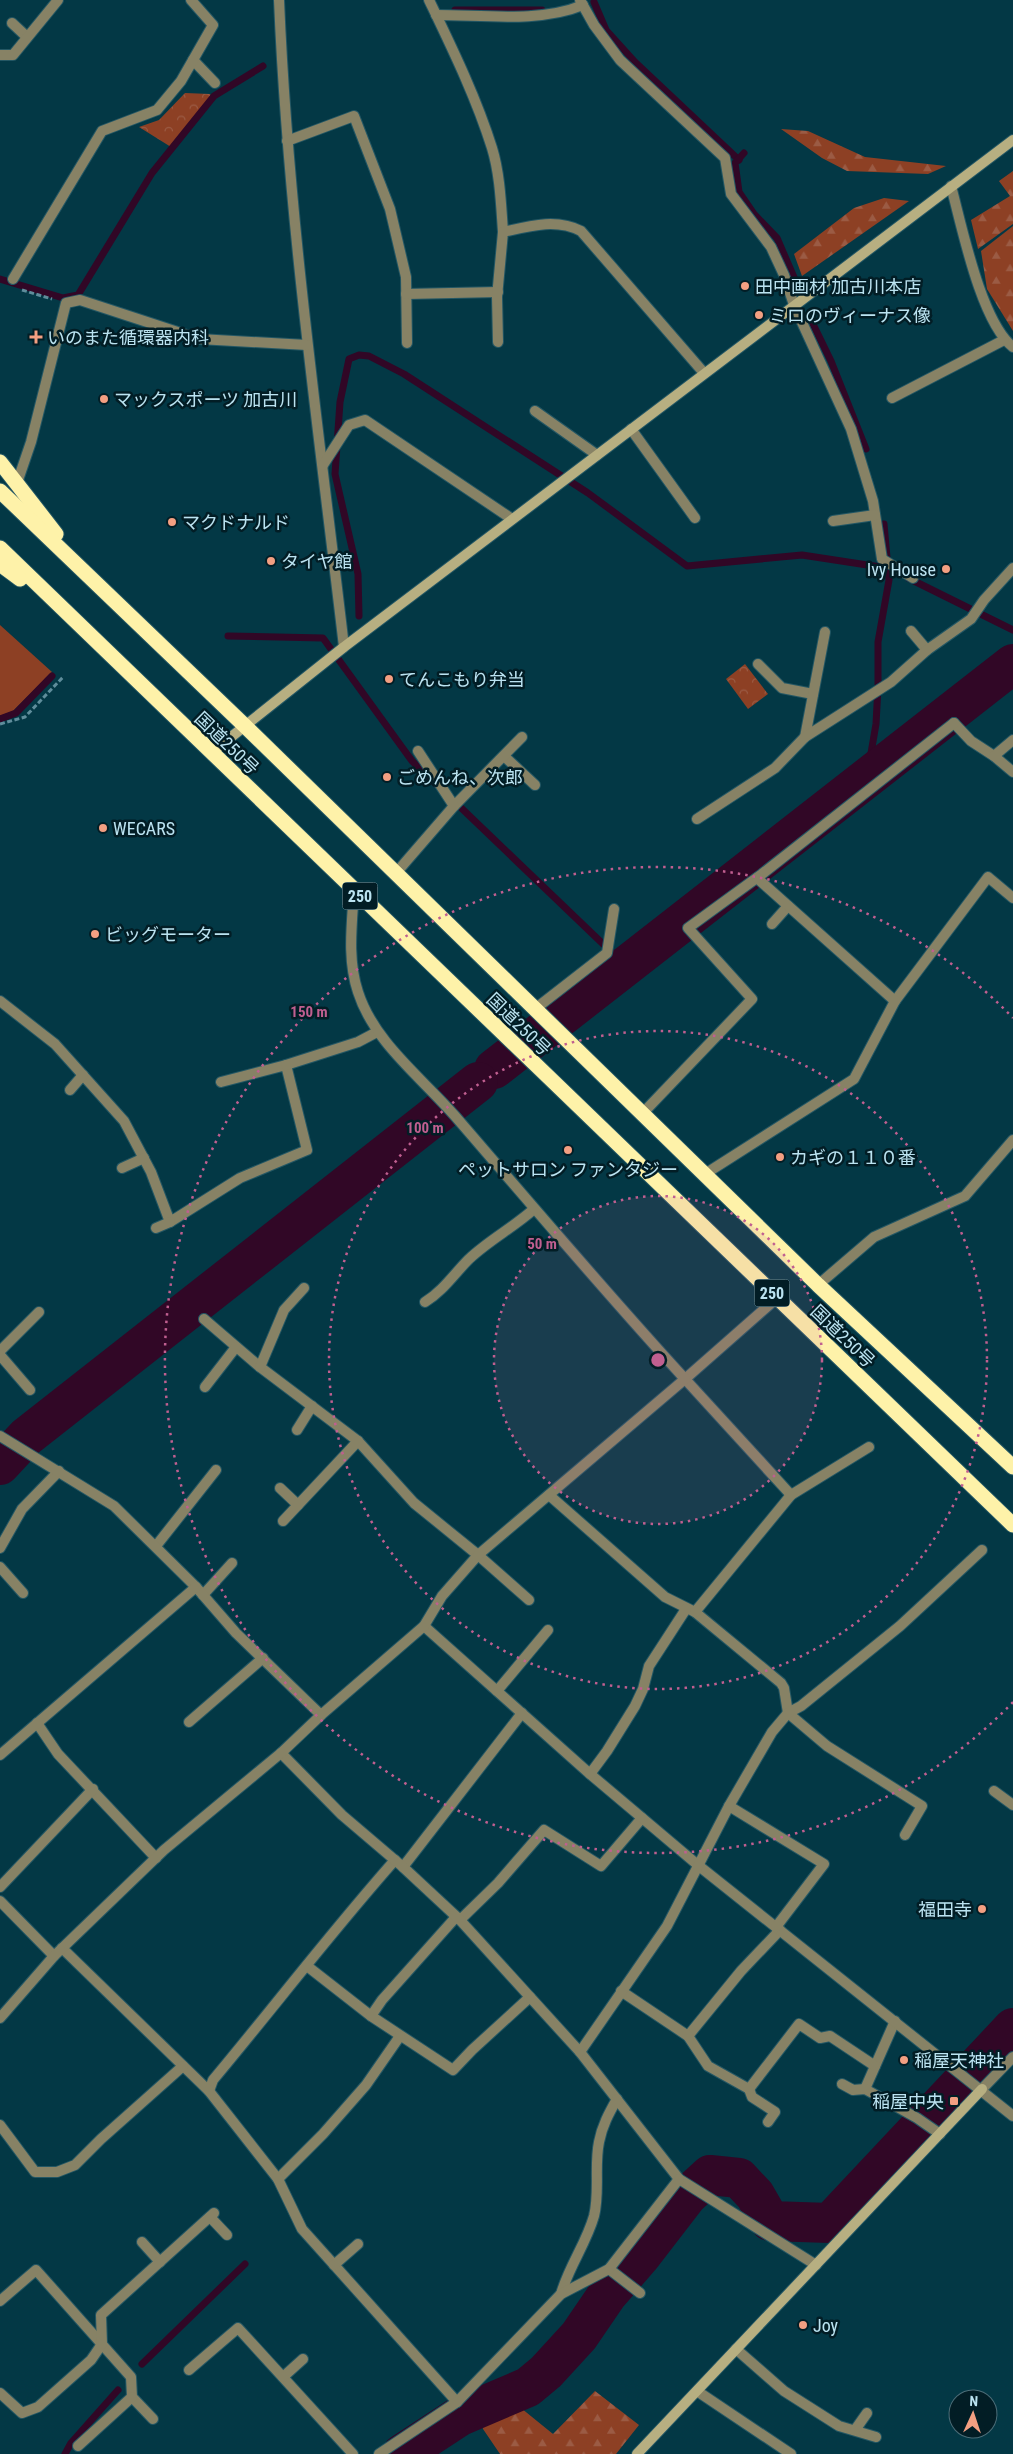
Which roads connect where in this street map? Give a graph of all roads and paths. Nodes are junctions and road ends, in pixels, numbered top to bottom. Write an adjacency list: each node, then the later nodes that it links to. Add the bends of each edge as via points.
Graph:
1 (58, 0): 8 (street)
2 (191, 0): 10 (street, via 213,25)
3 (279, 0): 13 (street)
4 (429, 0): 6 (street)
5 (582, 3): 6 (street, via 569,11 537,16); 21 (street, via 620,60 725,158 731,194 772,247)
6 (436, 15): 15 (street, via 492,149)
7 (12, 23): 8 (street)
8 (27, 36): 9 (street, via 13,55)
9 (0, 54)
10 (193, 60): 11 (street); 16 (street, via 181,82 157,110 102,131)
11 (215, 83)
12 (1013, 140): 14 (street)
13 (287, 141): 19 (street, via 354,116 390,209 406,277); 25 (street)
14 (951, 186): 21 (street); 22 (street, via 981,294)
15 (503, 232): 18 (street); 27 (street, via 554,223 570,225 581,231)
16 (13, 279)
17 (19, 289): 20 (path)
18 (498, 292): 19 (street); 23 (street)
19 (406, 294): 24 (street)
20 (66, 303): 25 (street, via 80,300 199,340); 34 (street, via 31,442)
21 (794, 305): 27 (street); 36 (street, via 851,429)
22 (1004, 340): 26 (street); 28 (street)
23 (498, 342)
24 (407, 343)
25 (307, 346): 33 (street)
26 (1013, 347)
27 (704, 373): 30 (street)
28 (892, 398)
29 (535, 411): 31 (street)
30 (631, 429): 31 (street); 37 (street)
31 (597, 455): 38 (street)
32 (0, 462): 34 (highway)
33 (323, 465): 38 (street, via 349,426 365,420); 48 (street)
34 (16, 483): 43 (highway)
35 (0, 491): 43 (highway, 国道250号 / 250)
36 (875, 515): 39 (street); 44 (street, via 882,559)
37 (694, 518)
38 (512, 519): 48 (street)
39 (833, 521)
40 (0, 548): 45 (highway, 国道250号 / 250)
41 (0, 564): 45 (highway)
42 (1013, 568): 49 (street, via 971,620)
43 (87, 573): 54 (highway, 国道250号 / 250)
44 (913, 578)
45 (72, 616): 59 (highway, 国道250号 / 250)
46 (911, 631): 49 (street)
47 (825, 632): 52 (street)
48 (344, 647): 54 (street)
49 (927, 650): 56 (street, via 891,682)
50 (758, 664): 52 (street, via 782,688)
51 (64, 676): 53 (path, via 25,717)
52 (813, 694): 56 (street)
53 (0, 724)
54 (246, 726): 59 (street); 66 (highway, 国道250号 / 250)
55 (522, 737): 60 (street)
56 (805, 737): 65 (street, via 775,768)
57 (1013, 740): 61 (street)
58 (418, 751): 64 (street)
59 (211, 753): 68 (highway, 国道250号 / 250)
60 (504, 756): 63 (street); 64 (street)
61 (994, 756): 62 (street); 67 (street, via 971,741 954,723)
62 (1013, 772)
63 (535, 785)
64 (454, 806): 66 (street)
65 (697, 819)
66 (396, 873): 75 (highway, 国道250号 / 250)
67 (757, 878): 70 (street); 81 (street, via 688,928 752,999)
68 (354, 890): 76 (street, via 350,956 358,992); 91 (highway, 国道250号 / 250)
69 (1013, 898): 74 (street, via 988,877)
70 (788, 906): 72 (street); 74 (street)
71 (614, 909): 75 (street, via 607,953)
72 (772, 924)
73 (0, 1001): 78 (street, via 55,1044)
74 (895, 1001): 85 (street, via 854,1078)
75 (537, 1012): 81 (highway, 国道250号 / 250)
76 (377, 1032): 77 (street, via 358,1042); 86 (street, via 454,1115)
77 (286, 1065): 79 (street); 87 (street, via 307,1150 240,1178)
78 (83, 1075): 80 (street); 83 (street, via 124,1121)
79 (221, 1082)
80 (70, 1090)
81 (642, 1114): 85 (highway, 国道250号 / 250)
82 (1013, 1140): 89 (street, via 965,1196 874,1237)
83 (144, 1158): 84 (street); 87 (street)
84 (122, 1168)
85 (705, 1174): 89 (highway, 国道250号 / 250)
86 (534, 1209): 92 (street, via 470,1259 437,1295); 99 (street)
87 (170, 1222): 88 (street)
88 (156, 1228)
89 (818, 1285): 107 (highway, 国道250号 / 250)
90 (304, 1288): 98 (street, via 284,1310)
91 (777, 1298): 99 (street); 115 (highway, 国道250号 / 250)
92 (425, 1302)
93 (39, 1312): 96 (street)
94 (204, 1319): 95 (street)
95 (236, 1347): 98 (street); 100 (street)
96 (0, 1351)
97 (0, 1356): 101 (street)
98 (260, 1367): 102 (street)
99 (685, 1379): 111 (street); 112 (street)
100 (205, 1387)
101 (30, 1390)
102 (312, 1406): 103 (street); 105 (street)
103 (298, 1430)
104 (0, 1436): 109 (street)
105 (358, 1441): 113 (street); 119 (street, via 414,1503)
106 (869, 1447): 112 (street)
107 (1013, 1467)
108 (216, 1470): 116 (street)
109 (59, 1471): 116 (street, via 114,1506); 117 (street, via 22,1508)
110 (280, 1488): 113 (street)
111 (549, 1495): 119 (street); 125 (street, via 660,1593)
112 (791, 1495): 125 (street)
113 (298, 1505): 114 (street)
114 (283, 1522)
115 (1013, 1525)
116 (156, 1546): 122 (street)
117 (0, 1548)
118 (982, 1550): 131 (street, via 900,1626)
119 (478, 1556): 124 (street); 126 (street, via 442,1596)
120 (232, 1563): 122 (street)
121 (0, 1567): 123 (street)
122 (199, 1591): 128 (street); 134 (street)
123 (23, 1593)
124 (529, 1600)
125 (690, 1610): 131 (street, via 780,1683 784,1688); 137 (street, via 648,1666 635,1706)
126 (424, 1626): 129 (street); 132 (street)
127 (548, 1630): 129 (street)
128 (263, 1658): 132 (street); 133 (street)
129 (497, 1691): 130 (street)
130 (522, 1713): 137 (street); 147 (street)
131 (788, 1713): 141 (street, via 772,1732); 143 (street, via 827,1746 922,1806)
132 (321, 1715): 135 (street)
133 (189, 1722)
134 (37, 1723): 136 (street); 138 (street, via 58,1754)
135 (281, 1752): 144 (street); 145 (street, via 342,1815)
136 (0, 1755)
137 (590, 1774): 142 (street)
138 (93, 1789): 144 (street); 148 (street)
139 (994, 1791): 140 (street)
140 (1013, 1805)
141 (729, 1806): 146 (street); 151 (street, via 824,1864)
142 (642, 1818): 146 (street); 150 (street, via 601,1866 544,1830 498,1883)
143 (905, 1835)
144 (156, 1858): 152 (street)
145 (395, 1860): 147 (street); 154 (street)
146 (699, 1866): 151 (street); 155 (street, via 667,1926)
147 (403, 1867): 150 (street)
148 (0, 1887)
149 (0, 1901): 153 (street)
150 (458, 1918): 156 (street); 157 (street)
151 (778, 1929): 159 (street); 161 (street)
152 (62, 1948): 153 (street); 164 (street)
153 (54, 1956): 158 (street)
154 (307, 1966): 157 (street); 170 (street, via 213,2080)
155 (621, 1991): 161 (street); 162 (street, via 620,1997)
156 (530, 1997): 160 (street, via 453,2070); 162 (street)
157 (371, 2016): 160 (street)
158 (0, 2018)
159 (895, 2021): 165 (street); 169 (street)
160 (400, 2036): 176 (street, via 366,2085)
161 (688, 2036): 167 (street, via 708,2066)
162 (580, 2052): 171 (street)
163 (1013, 2056): 169 (street)
164 (183, 2066): 170 (street); 174 (street, via 75,2165 57,2172 35,2172)
165 (875, 2066): 167 (street, via 830,2036 820,2038 800,2024); 168 (street)
166 (842, 2084): 168 (street, via 853,2090)
167 (749, 2089): 173 (street, via 752,2097 775,2112)
168 (865, 2089): 175 (street)
169 (982, 2089): 172 (street); 175 (street)
170 (209, 2091): 176 (street)
171 (617, 2100): 177 (street); 186 (street, via 598,2143 595,2213 588,2236 567,2272)
172 (1013, 2116)
173 (768, 2122)
174 (0, 2125)
175 (939, 2134): 183 (street)
176 (278, 2179): 182 (street, via 302,2229)
177 (679, 2179): 183 (street); 184 (street)
178 (227, 2235): 181 (street, via 212,2215)
179 (142, 2242): 181 (street)
180 (358, 2244): 182 (street)
181 (160, 2262): 188 (street, via 101,2315)
182 (334, 2265): 196 (street)
183 (816, 2266): 189 (street)
184 (609, 2269): 185 (street); 186 (street)
185 (640, 2293)
186 (561, 2294): 196 (street)
187 (0, 2301): 188 (street, via 36,2270)
188 (102, 2344): 194 (street, via 90,2360 38,2407 22,2413); 195 (street, via 131,2378)
189 (736, 2349): 193 (street); 199 (street, via 784,2391 839,2426)
190 (303, 2360): 192 (street)
191 (189, 2370): 192 (street, via 238,2328)
192 (282, 2377): 202 (street)
193 (697, 2391): 204 (street); 205 (street)
194 (0, 2393)
195 (132, 2397): 198 (street); 201 (street)
196 (457, 2402): 203 (street)
197 (867, 2413): 199 (street)
198 (153, 2419)
199 (855, 2430): 200 (street)
200 (876, 2437)
201 (78, 2446)
202 (353, 2454)
203 (379, 2454)
204 (637, 2454)
205 (792, 2454)

